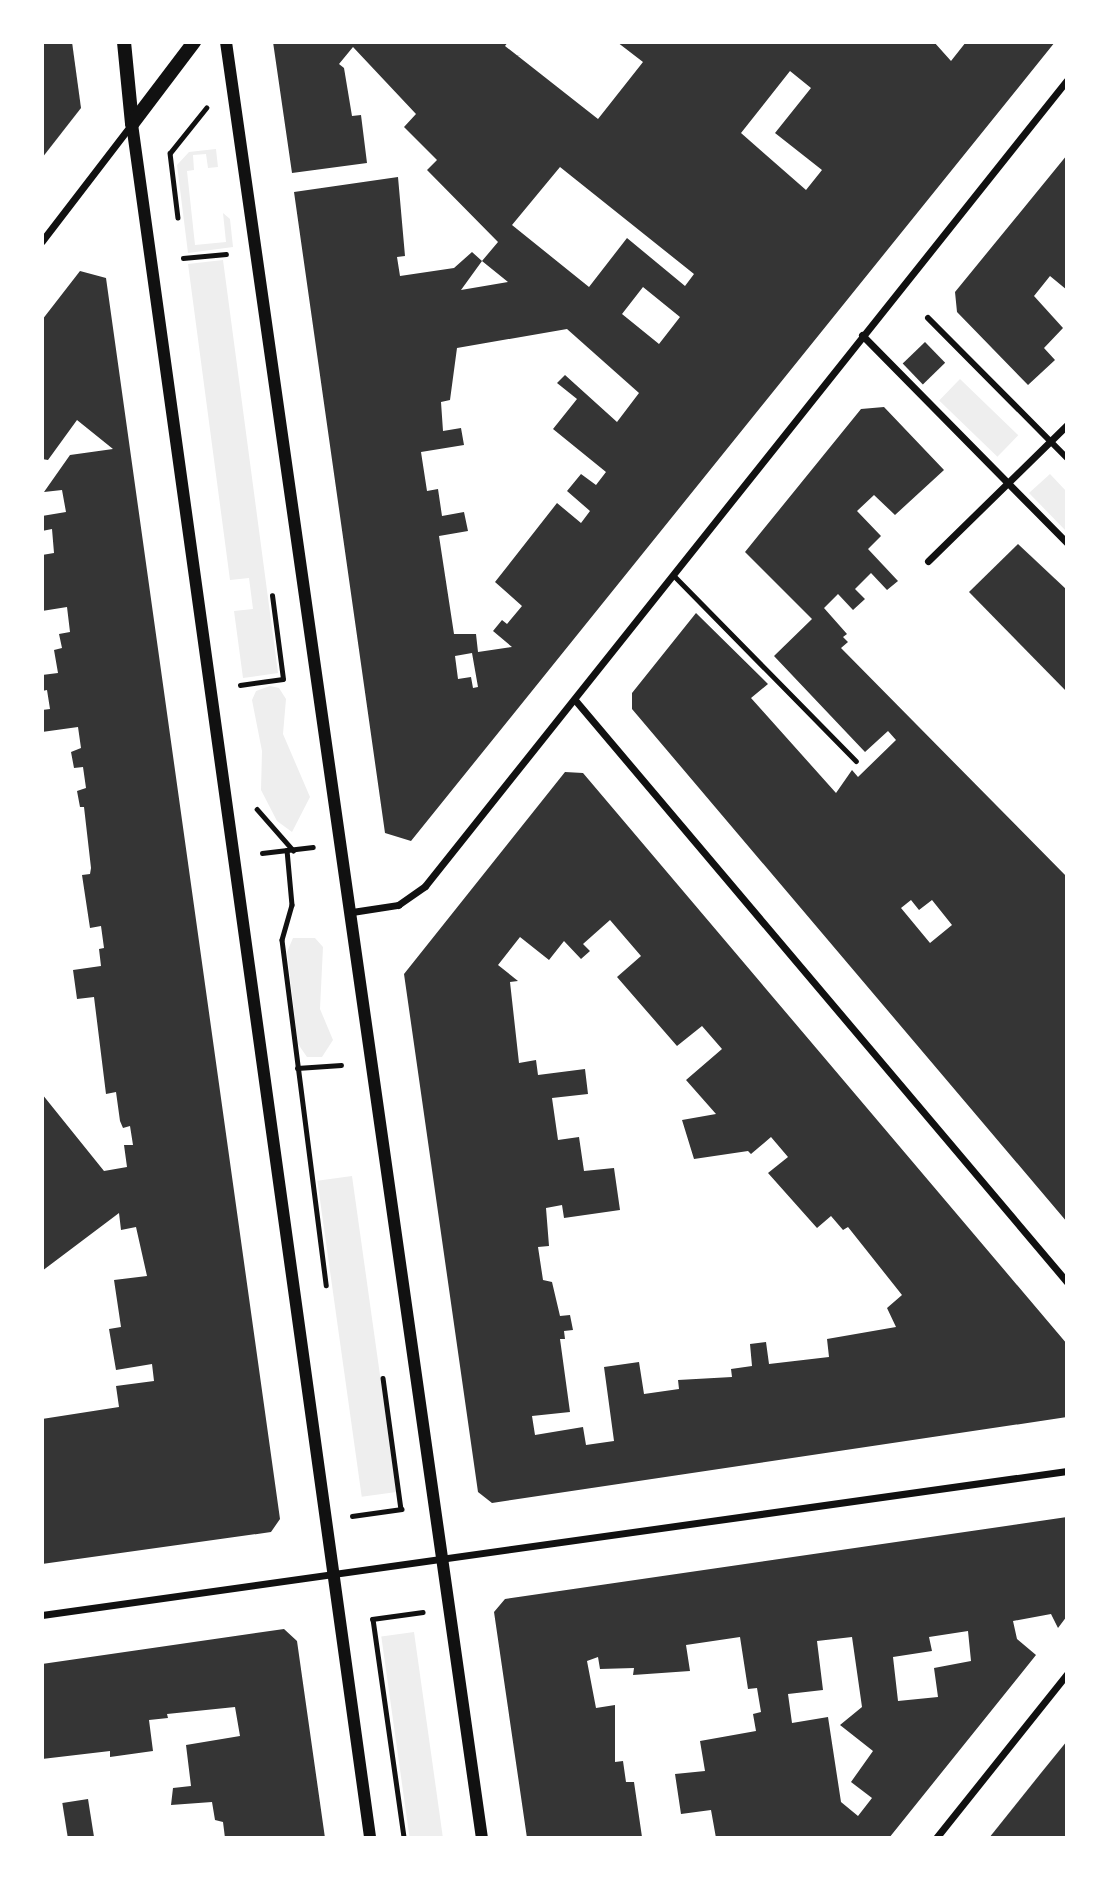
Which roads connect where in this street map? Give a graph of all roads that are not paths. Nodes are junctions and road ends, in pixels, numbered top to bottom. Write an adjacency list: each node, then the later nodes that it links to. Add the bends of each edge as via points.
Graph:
1 (124, 42): 5 (main road)
2 (194, 42): 5 (main road)
3 (226, 42): 18 (street)
4 (1067, 80): 8 (street)
5 (132, 124): 6 (street); 22 (street)
6 (42, 242)
7 (928, 318): 10 (street)
8 (862, 335): 12 (street); 15 (street)
9 (1067, 425): 10 (street)
10 (1051, 441): 11 (street); 12 (street)
11 (1067, 458)
12 (1009, 483): 13 (street); 14 (street)
13 (1067, 543)
14 (928, 561)
15 (675, 577): 16 (street); 17 (lane)
16 (575, 700): 18 (street, via 425,886 398,905); 19 (street)
17 (856, 761)
18 (352, 912): 21 (street)
19 (1067, 1282)
20 (1067, 1471): 21 (street)
21 (442, 1556): 22 (street); 26 (street)
22 (333, 1573): 23 (street); 25 (street)
23 (42, 1615)
24 (1067, 1674): 27 (street)
25 (370, 1838)
26 (482, 1838)
27 (936, 1838)

